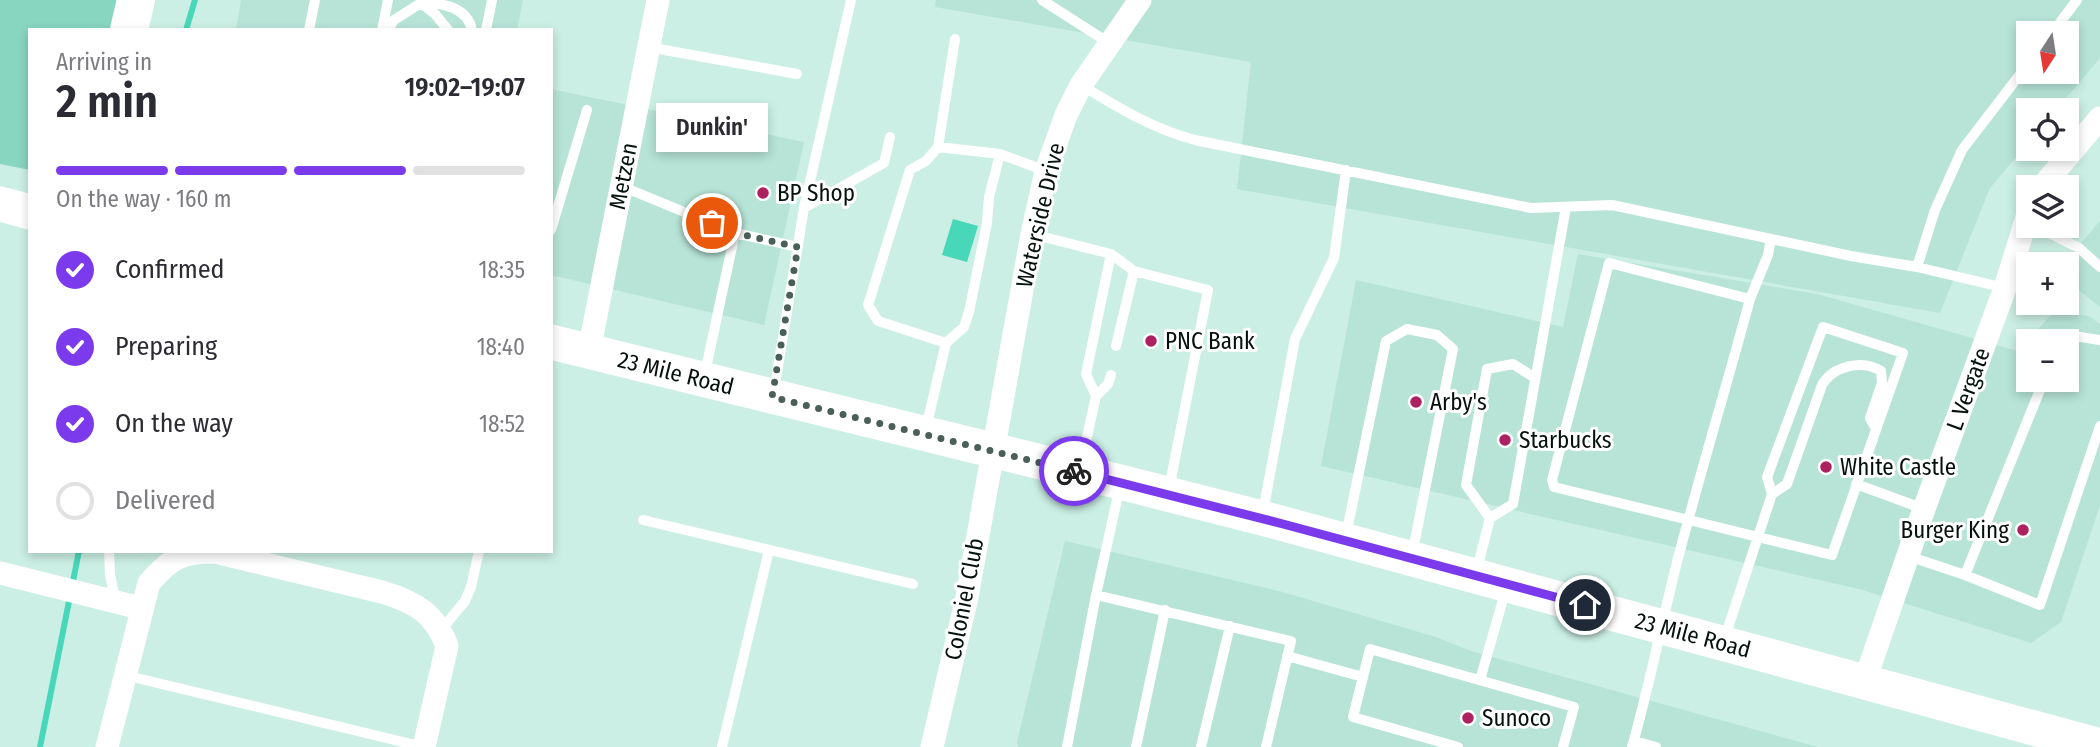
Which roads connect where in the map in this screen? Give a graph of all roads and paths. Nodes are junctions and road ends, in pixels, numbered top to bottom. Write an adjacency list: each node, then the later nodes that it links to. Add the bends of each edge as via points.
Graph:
1 (136, 0): 12 (highway)
2 (315, 0): 13 (lane)
3 (388, 0): 14 (lane)
4 (492, 0): 18 (lane)
5 (658, 0): 21 (street, Metzen)
6 (851, 0): 36 (lane)
7 (1042, 0): 20 (lane)
8 (1140, 0): 20 (street, Waterside Drive)
9 (2077, 0): 11 (lane)
10 (421, 3): 15 (lane); 16 (lane); 17 (lane, via 456,7)
11 (2061, 21)
12 (129, 28)
13 (309, 28)
14 (382, 28)
15 (389, 28)
16 (446, 28)
17 (472, 28)
18 (486, 28)
19 (955, 39): 28 (lane)
20 (1109, 43): 24 (street, Waterside Drive)
21 (648, 47): 22 (lane); 33 (street, Metzen)
22 (796, 74)
23 (2016, 80): 46 (lane, via 1962,150 1935,210)
24 (1081, 85): 30 (lane, via 1174,134); 31 (street, Waterside Drive)
25 (587, 110): 38 (lane)
26 (2100, 118): 32 (street)
27 (890, 137): 36 (lane, via 884,163)
28 (938, 147): 29 (lane); 54 (lane, via 910,170 868,305 878,321)
29 (1000, 154): 31 (lane); 54 (lane, via 969,312 964,327)
30 (1346, 170): 35 (lane, via 1531,208); 73 (lane, via 1334,258 1295,339)
31 (1046, 171): 40 (street, Waterside Drive)
32 (2052, 175)
33 (621, 186): 39 (lane); 56 (street, Metzen)
34 (0, 204): 37 (main road)
35 (1566, 207): 43 (lane, via 1612,205); 58 (lane)
36 (804, 208): 44 (lane)
37 (28, 211)
38 (553, 223)
39 (735, 233): 44 (lane); 59 (lane)
40 (1032, 234): 45 (lane); 66 (street, Waterside Drive)
41 (2023, 238): 49 (street, L Vergate)
42 (2060, 238): 47 (lane)
43 (1772, 239): 46 (lane); 50 (lane)
44 (798, 247): 62 (lane)
45 (1111, 254): 48 (lane); 61 (lane, via 1086,374)
46 (1917, 267): 49 (lane)
47 (2100, 267)
48 (1134, 271): 55 (lane); 71 (lane, via 1208,290)
49 (2005, 289): 72 (street, L Vergate)
50 (1751, 299): 76 (lane); 76 (lane, via 1609,263 1552,480 1554,487)
51 (2079, 337): 52 (lane)
52 (2100, 340)
53 (553, 342): 56 (main road, 23 Mile Road)
54 (946, 343): 65 (lane)
55 (1116, 346)
56 (589, 351): 59 (main road, 23 Mile Road)
57 (1111, 375): 61 (lane)
58 (1535, 378): 74 (lane, via 1513,504); 74 (lane, via 1513,363 1487,369 1466,485)
59 (704, 380): 62 (main road, 23 Mile Road)
60 (2039, 392): 87 (lane)
61 (1096, 396): 67 (lane)
62 (772, 397): 65 (main road, 23 Mile Road)
63 (2100, 426): 87 (lane, via 2040,605)
64 (1876, 429): 69 (lane); 70 (lane, via 1870,418 1882,383 1881,371 1865,365 1835,370 1822,385 1787,484); 70 (lane, via 1903,353 1823,327 1767,477)
65 (924, 435): 66 (main road, 23 Mile Road)
66 (992, 450): 67 (main road, 23 Mile Road); 108 (street, Coloniel Club, via 967,597)
67 (1079, 472): 68 (main road, 23 Mile Road)
68 (1121, 483): 71 (main road, 23 Mile Road); 90 (lane)
69 (1856, 484): 72 (lane); 77 (lane, via 1832,555)
70 (1773, 494): 77 (lane)
71 (1168, 495): 73 (main road, 23 Mile Road)
72 (1924, 509): 84 (street, L Vergate)
73 (1262, 518): 78 (main road, 23 Mile Road)
74 (1490, 518): 88 (lane)
75 (643, 520): 79 (lane)
76 (1689, 520): 77 (lane); 95 (lane)
77 (1758, 537): 97 (lane)
78 (1345, 540): 85 (main road, 23 Mile Road); 85 (lane, via 1386,341 1407,329 1437,335 1453,349)
79 (769, 550): 89 (lane); 107 (lane)
80 (109, 553): 91 (lane)
81 (192, 553): 92 (street, via 165,565 149,583)
82 (219, 553): 96 (street, via 401,598 430,616)
83 (479, 553): 96 (lane, via 465,601)
84 (1908, 556): 87 (lane); 102 (street, L Vergate)
85 (1412, 558): 88 (main road, 23 Mile Road)
86 (0, 573): 91 (street)
87 (1965, 575)
88 (1491, 580): 95 (main road, 23 Mile Road); 101 (lane)
89 (913, 584)
90 (1096, 595): 93 (lane); 109 (lane)
91 (116, 602): 92 (street)
92 (141, 608): 99 (street)
93 (1165, 610): 94 (lane); 110 (lane)
94 (1230, 626): 98 (lane, via 1290,640); 111 (lane)
95 (1663, 626): 97 (main road, 23 Mile Road); 103 (lane)
96 (441, 630): 106 (street, via 447,646)
97 (1723, 643): 102 (main road, 23 Mile Road)
98 (1287, 656): 100 (lane); 112 (lane)
99 (124, 675): 105 (street); 106 (lane)
100 (1363, 677): 101 (lane, via 1370,649); 113 (lane, via 1353,717)
101 (1480, 680): 114 (lane, via 1574,707)
102 (1864, 683): 104 (main road, 23 Mile Road)
103 (1633, 744): 115 (lane)
104 (2100, 746)
105 (107, 747)
106 (424, 747)
107 (722, 747)
108 (932, 747)
109 (1067, 747)
110 (1136, 747)
111 (1201, 747)
112 (1266, 747)
113 (1458, 747)
114 (1563, 747)
115 (1656, 747)

